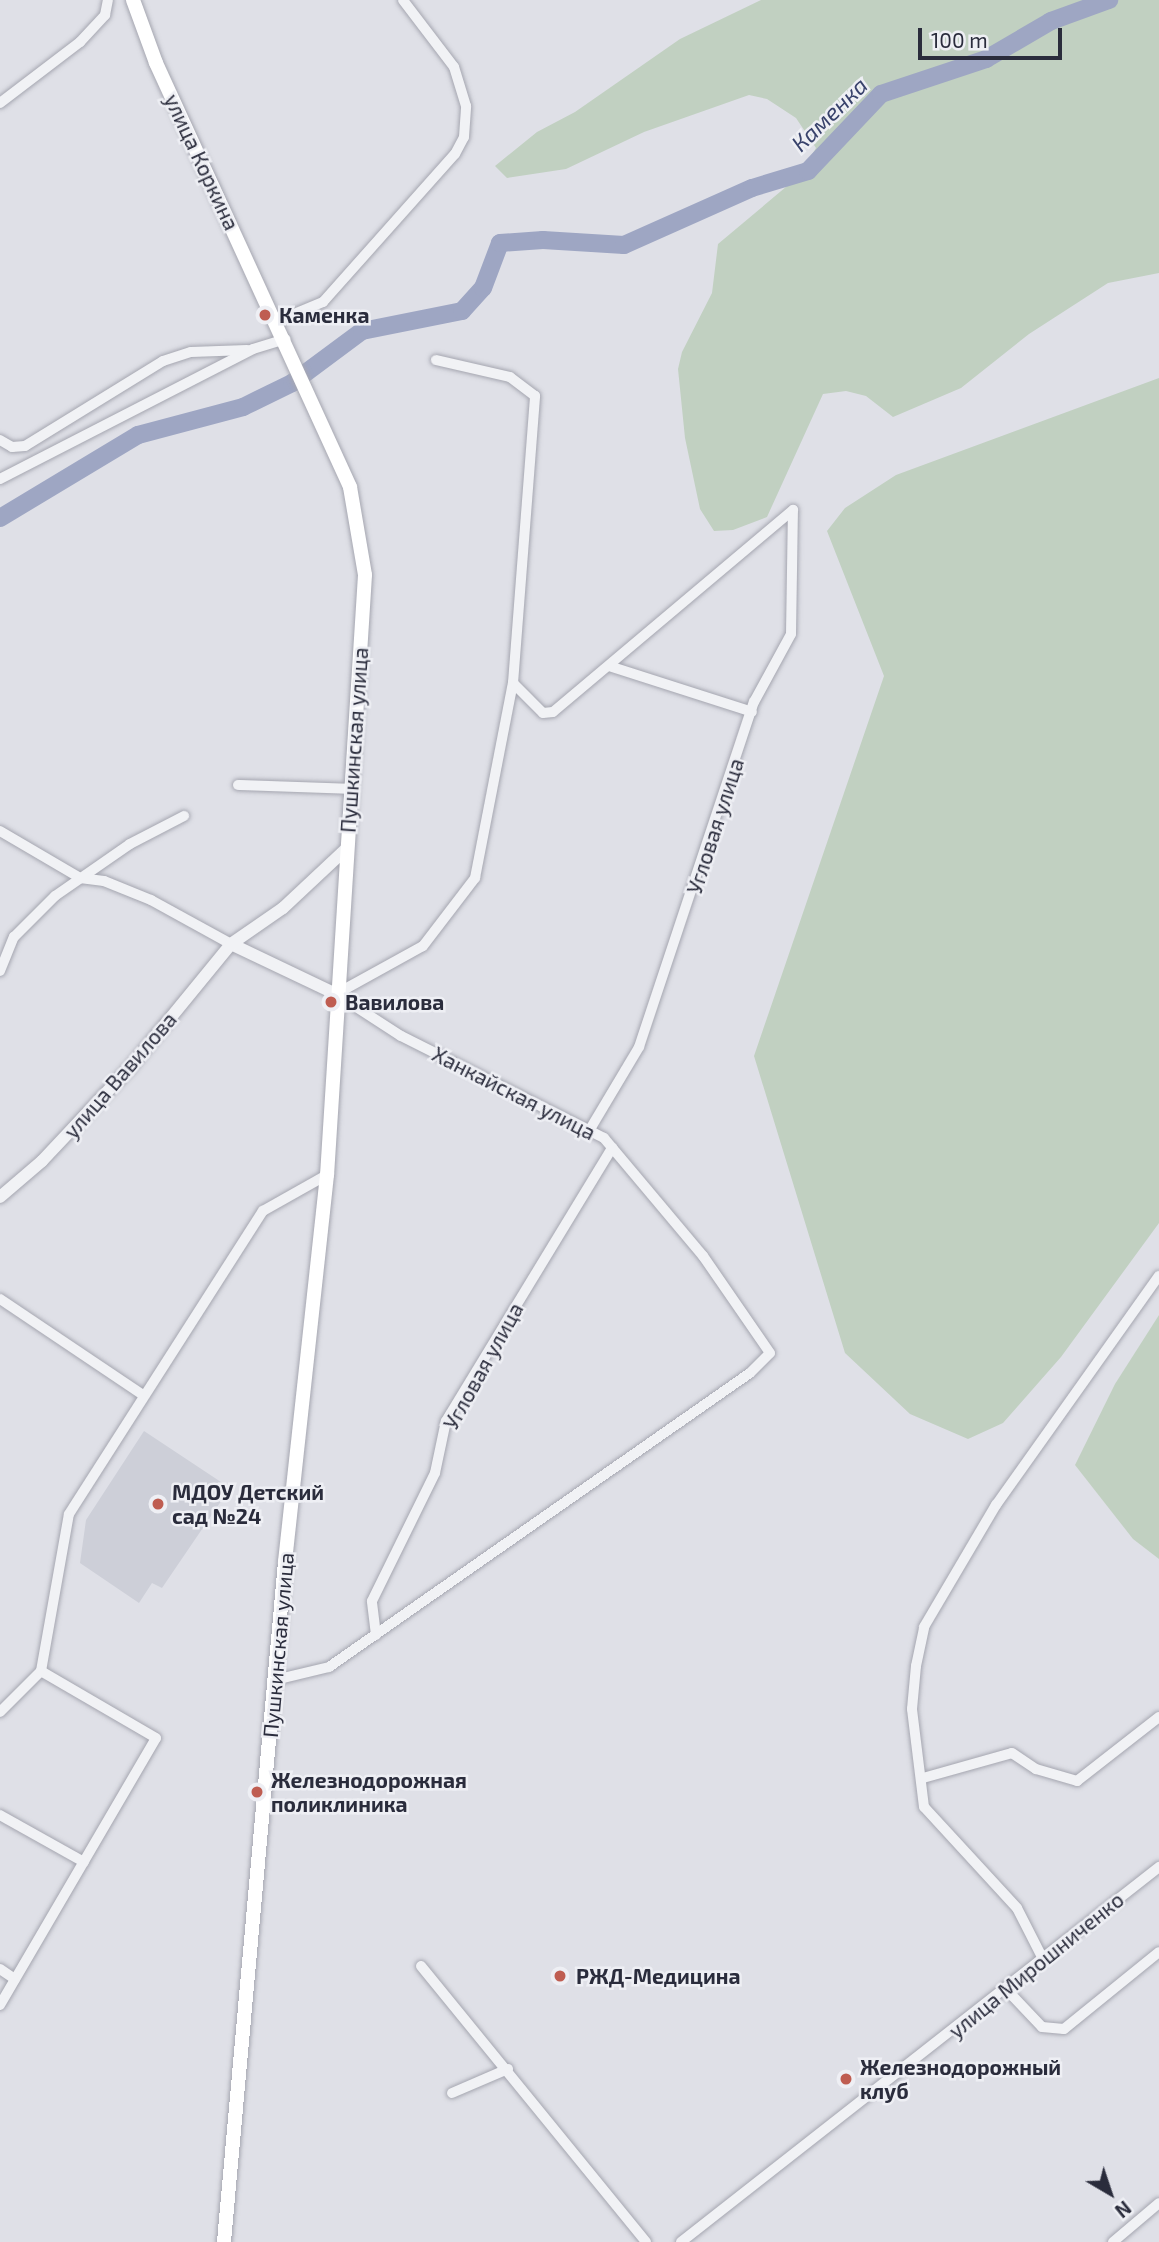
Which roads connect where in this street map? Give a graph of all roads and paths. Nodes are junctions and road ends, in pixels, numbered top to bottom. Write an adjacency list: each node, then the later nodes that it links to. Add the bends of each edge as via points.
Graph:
1 (108, 0): 5 (street, via 105,15 80,42)
2 (123, 0): 4 (street)
3 (403, 0): 6 (street, via 454,67 466,106 464,137 323,302)
4 (135, 5): 6 (main road, улица Коркина, via 156,63)
5 (0, 103)
6 (277, 321): 7 (main road, Пушкинская улица)
7 (286, 339): 8 (street); 16 (main road, Пушкинская улица, via 350,487 365,575)
8 (254, 349): 10 (street, via 191,352 163,361 25,446 12,447); 11 (street)
9 (436, 360): 13 (street, via 510,377 535,396)
10 (0, 440)
11 (0, 479)
12 (609, 666): 13 (street, via 548,715); 14 (street); 14 (street, Угловая улица, via 793,510 791,634)
13 (513, 683): 23 (street, via 475,878 423,946)
14 (752, 712): 24 (street, Угловая улица, via 639,1047)
15 (238, 785): 16 (street)
16 (350, 789): 19 (main road, Пушкинская улица)
17 (184, 816): 20 (street)
18 (0, 831): 20 (street)
19 (346, 849): 21 (street, улица Вавилова, via 283,908); 23 (main road, Пушкинская улица)
20 (80, 878): 21 (street, via 104,881 151,900); 22 (street, via 34,914 14,937)
21 (231, 944): 23 (street); 27 (street, улица Вавилова, via 132,1065 42,1161)
22 (0, 971)
23 (336, 994): 24 (street, Ханкайская улица, via 401,1036); 26 (main road, Пушкинская улица)
24 (589, 1131): 25 (street, Ханкайская улица)
25 (612, 1147): 31 (street, Угловая улица, via 446,1421 435,1473 372,1601); 31 (street, Ханкайская улица, via 703,1256 770,1353 750,1373)
26 (327, 1175): 30 (street, via 263,1211); 33 (main road, Пушкинская улица)
27 (0, 1197)
28 (1159, 1276): 36 (street, via 996,1505 924,1628 912,1709)
29 (0, 1298): 30 (street)
30 (143, 1395): 32 (street, via 69,1514)
31 (376, 1635): 33 (street, via 328,1667)
32 (41, 1671): 34 (street); 38 (street, via 156,1738)
33 (275, 1680): 50 (main road, Пушкинская улица)
34 (0, 1712)
35 (1159, 1717): 36 (street, via 1077,1782 1036,1769 1012,1753)
36 (923, 1778): 41 (street, via 924,1807 1017,1909)
37 (0, 1815): 38 (street)
38 (85, 1862): 44 (street)
39 (1159, 1867): 41 (street, улица Мирошниченко)
40 (1159, 1952): 45 (street, via 1064,2029 1042,2027)
41 (1042, 1959): 45 (street, улица Мирошниченко)
42 (421, 1966): 47 (street)
43 (0, 1969): 44 (street)
44 (15, 1979): 46 (street)
45 (1006, 1989): 52 (street, улица Мирошниченко)
46 (0, 2005)
47 (508, 2069): 48 (street); 51 (street)
48 (452, 2093)
49 (1159, 2203): 53 (street)
50 (224, 2242)
51 (646, 2242)
52 (681, 2242)
53 (1113, 2242)

